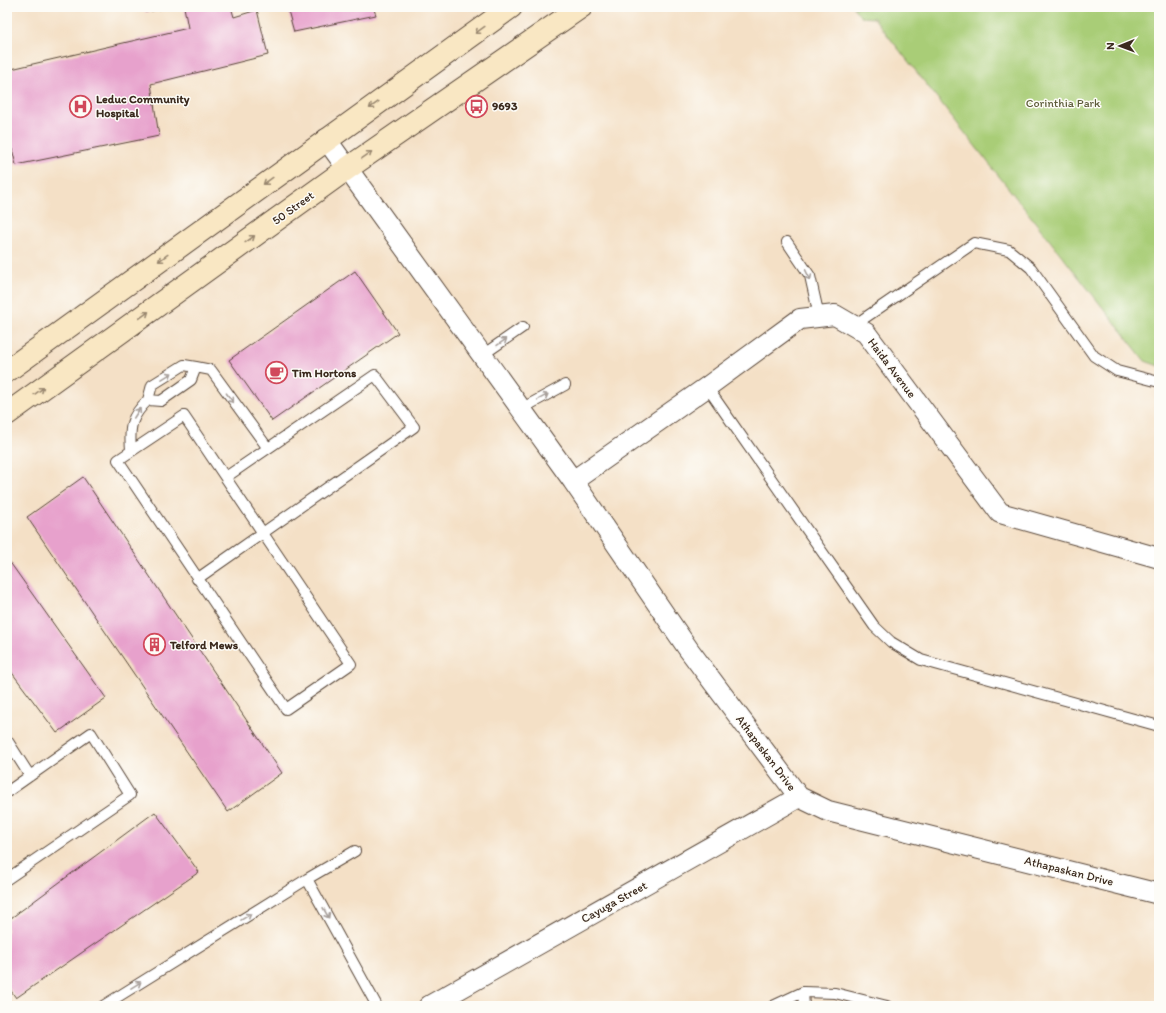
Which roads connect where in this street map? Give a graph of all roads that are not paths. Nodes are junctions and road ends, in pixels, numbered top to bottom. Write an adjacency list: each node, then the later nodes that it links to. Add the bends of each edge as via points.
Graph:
1 (511, 7): 3 (main road, one-way to 3)
2 (581, 7): 4 (main road, 50 Street, one-way to 2)
3 (326, 139): 4 (street, Athapaskan Drive); 11 (main road, one-way to 11)
4 (348, 168): 9 (street, Athapaskan Drive); 17 (main road, 50 Street, one-way to 4)
5 (788, 242): 6 (lane, one-way to 6, via 810,276)
6 (819, 316): 7 (street, Haida Avenue, via 835,315); 14 (street, Haida Avenue, via 800,319)
7 (853, 326): 12 (lane, via 974,242 1009,250 1031,268 1094,356 1117,371); 23 (street, Haida Avenue, via 866,334 1000,513)
8 (523, 327): 9 (lane, one-way to 8)
9 (481, 356): 16 (street, Athapaskan Drive)
10 (196, 367): 15 (lane, via 191,380 161,402); 15 (lane, one-way to 10, via 152,385 184,365); 18 (lane, one-way to 18, via 211,370)
11 (7, 371)
12 (1159, 382)
13 (565, 385): 16 (lane, one-way to 13)
14 (707, 388): 21 (street, Haida Avenue); 25 (lane, via 874,626 891,642 921,660)
15 (148, 400): 19 (lane, one-way to 15, via 132,421)
16 (521, 409): 21 (street, Athapaskan Drive)
17 (7, 414)
18 (267, 447): 20 (lane); 22 (lane, via 375,375 414,427)
19 (131, 450): 20 (lane, via 184,416); 24 (lane, via 118,460)
20 (226, 477): 22 (lane)
21 (573, 482): 29 (street, Athapaskan Drive, via 689,650)
22 (262, 534): 24 (lane); 24 (lane, via 351,664 286,709)
23 (1159, 558)
24 (197, 579)
25 (1159, 726)
26 (7, 740): 27 (lane)
27 (30, 776): 28 (lane); 31 (lane, via 91,733 130,794)
28 (7, 792)
29 (799, 797): 33 (street, Athapaskan Drive, via 828,811); 37 (street, Cayuga Street)
30 (355, 851): 32 (lane)
31 (7, 879)
32 (307, 879): 35 (lane, one-way to 32); 36 (lane, one-way to 36)
33 (1159, 894)
34 (803, 992): 38 (lane); 39 (lane); 40 (lane, via 835,993)
35 (103, 1006)
36 (378, 1006)
37 (429, 1006)
38 (773, 1006)
39 (804, 1006)
40 (887, 1006)

